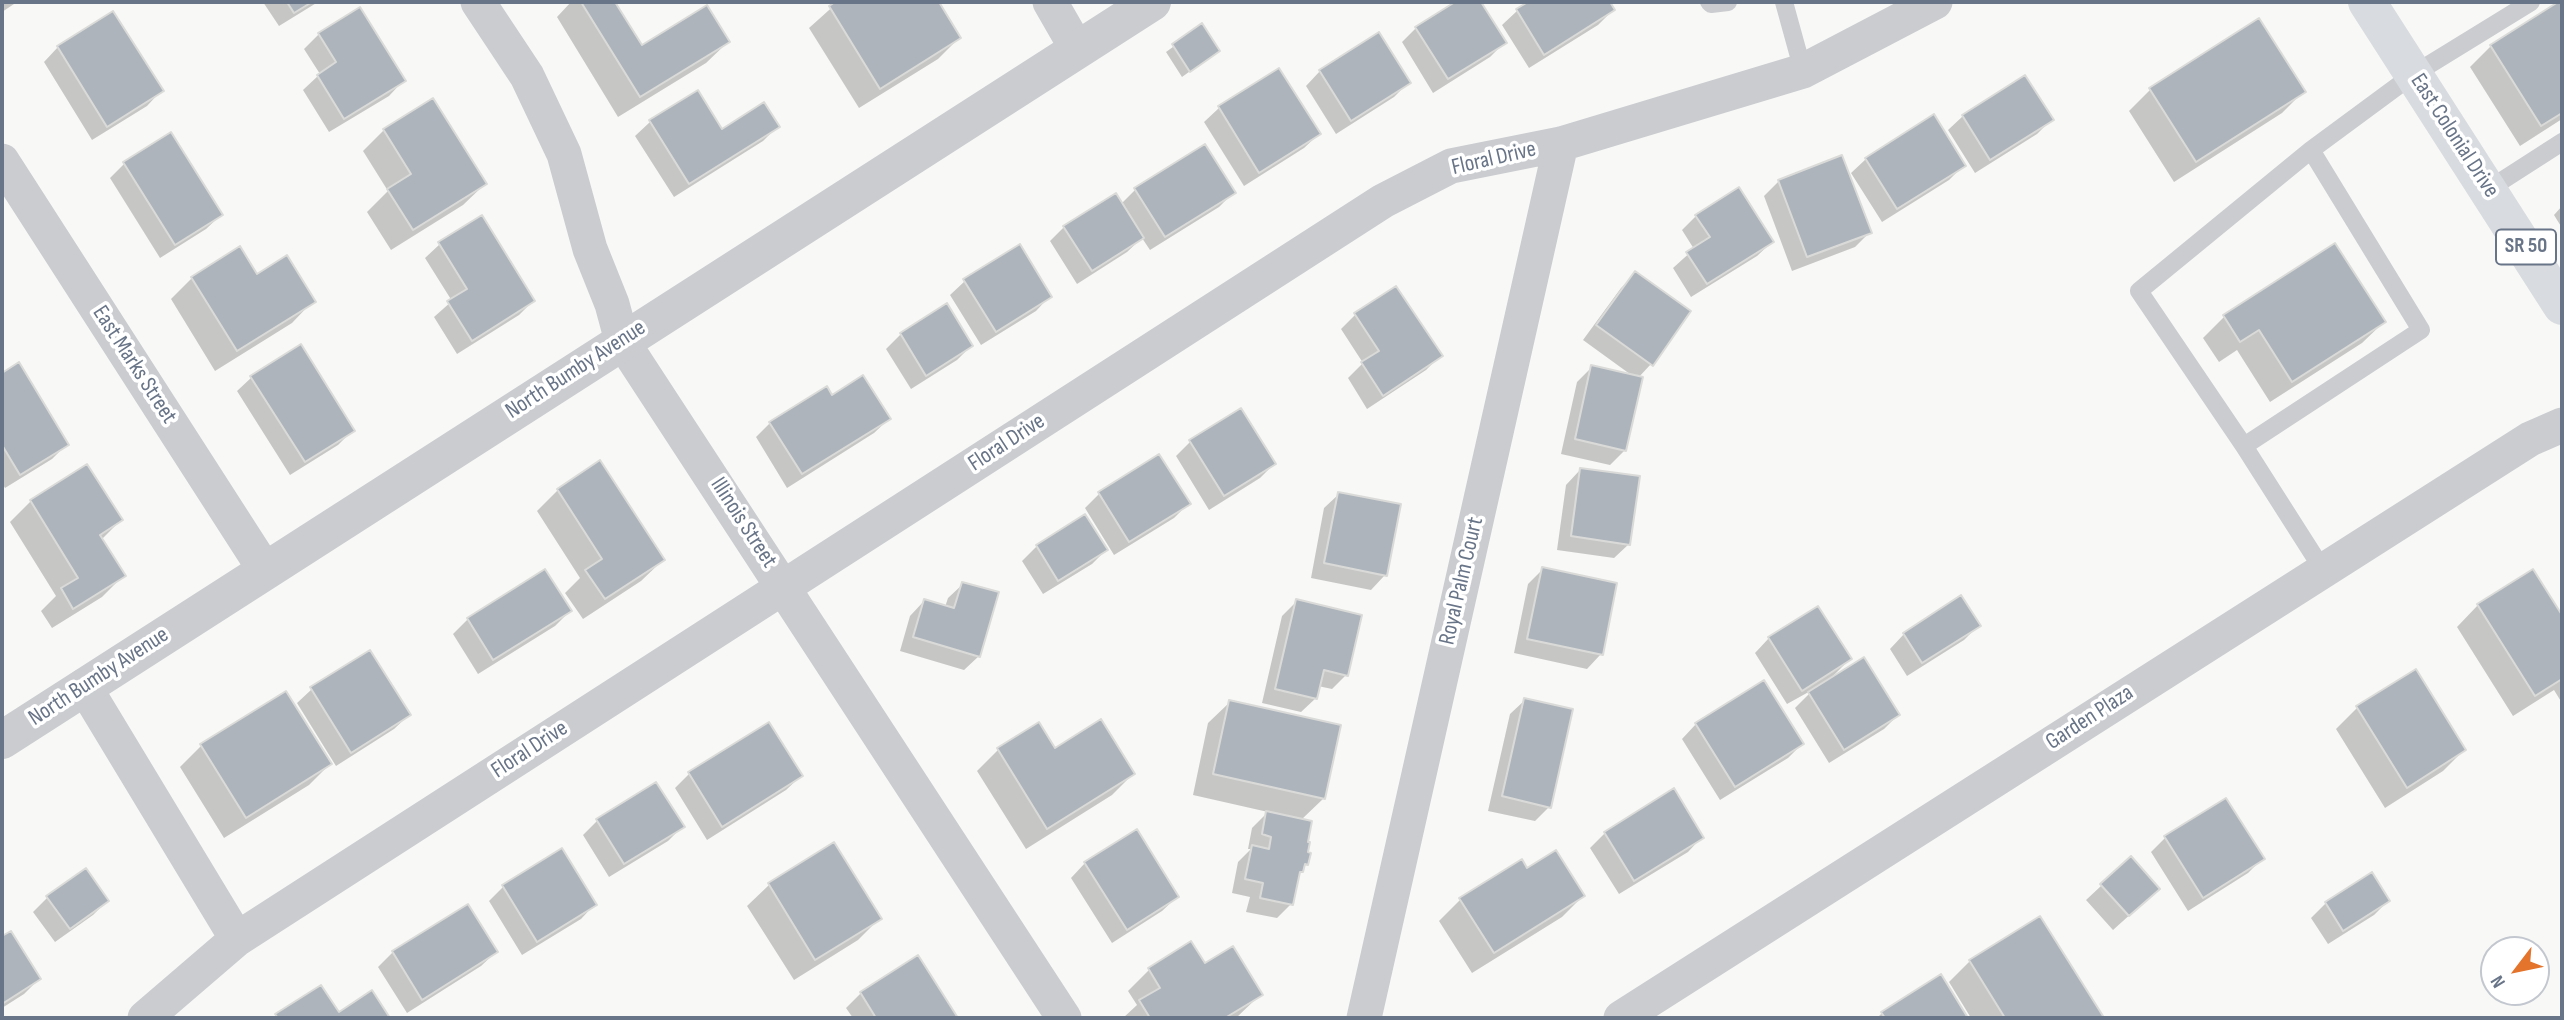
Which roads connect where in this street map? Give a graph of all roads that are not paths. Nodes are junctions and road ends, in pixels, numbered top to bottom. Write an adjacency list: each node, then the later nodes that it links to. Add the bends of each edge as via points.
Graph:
1 (478, 2): 19 (street, Illinois Street, via 527,76 565,154 590,249)
2 (1050, 2): 10 (street)
3 (1152, 2): 10 (street, North Bumby Avenue)
4 (1709, 2): 5 (lane)
5 (1728, 2)
6 (1784, 2): 11 (lane)
7 (1935, 2): 11 (street, Floral Drive)
8 (2367, 2): 12 (highway, East Colonial Drive / SR 50)
9 (2531, 2): 12 (lane)
10 (1077, 49): 19 (street, North Bumby Avenue)
11 (1803, 71): 14 (street, Floral Drive)
12 (2414, 74): 15 (lane); 17 (highway, East Colonial Drive / SR 50)
13 (2562, 142): 17 (lane)
14 (1560, 144): 24 (street, Floral Drive, via 1451,166 1382,201); 30 (street, Royal Palm Court)
15 (2311, 150): 21 (lane, via 2139,291); 21 (lane, via 2421,330)
16 (2, 160): 22 (street, East Marks Street)
17 (2489, 189): 18 (highway, East Colonial Drive / SR 50)
18 (2562, 306)
19 (622, 341): 22 (street, North Bumby Avenue); 24 (street, Illinois Street)
20 (2562, 425): 23 (street, Garden Plaza, via 2530,439)
21 (2244, 446): 23 (lane)
22 (265, 570): 25 (street, North Bumby Avenue)
23 (2323, 570): 31 (street, Garden Plaza)
24 (784, 586): 27 (street, Floral Drive); 29 (street, Illinois Street)
25 (84, 686): 26 (street, North Bumby Avenue); 27 (street)
26 (2, 740)
27 (237, 939): 28 (street, Floral Drive)
28 (145, 1018)
29 (1065, 1018)
30 (1364, 1018)
31 (1621, 1018)

